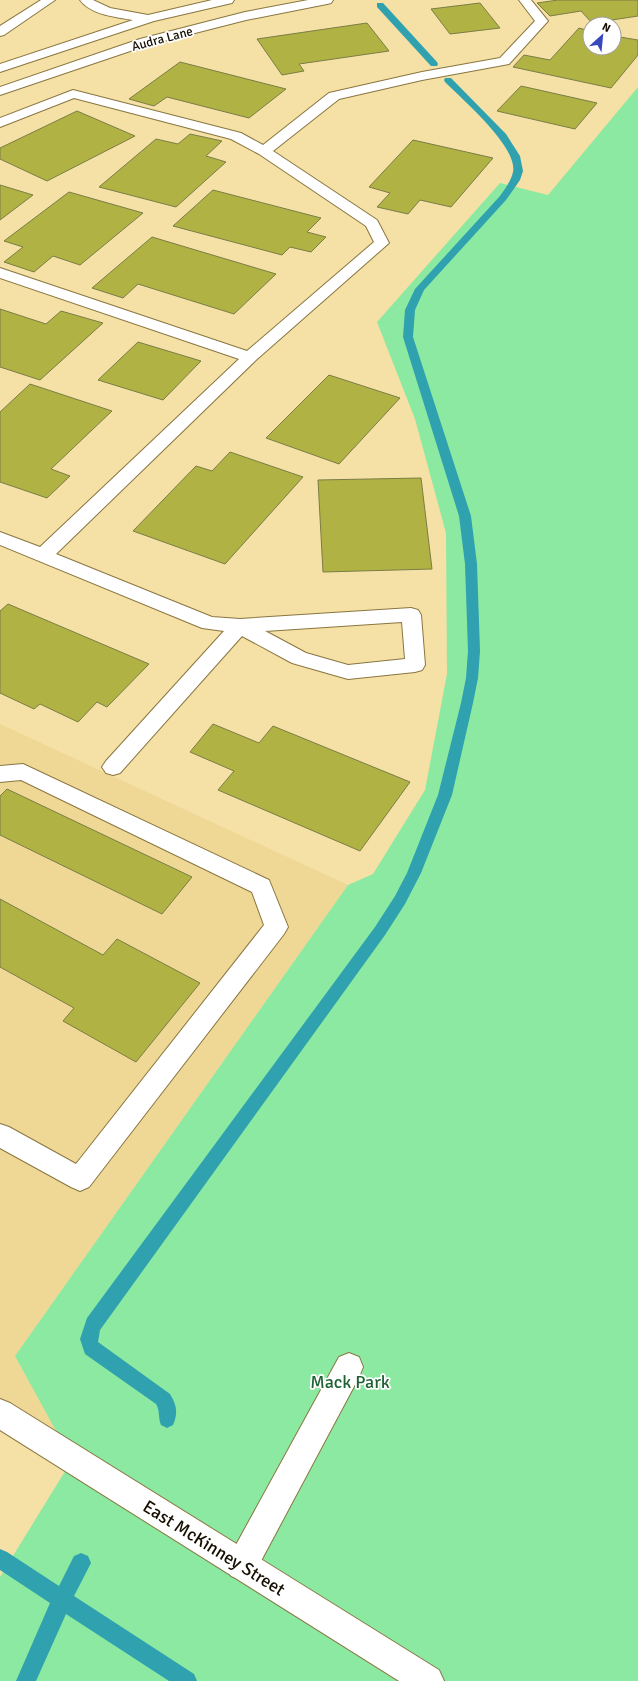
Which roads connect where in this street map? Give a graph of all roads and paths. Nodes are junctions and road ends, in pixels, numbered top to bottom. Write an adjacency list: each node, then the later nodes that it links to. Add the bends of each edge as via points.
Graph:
1 (49, 0): 7 (street)
2 (86, 0): 6 (street, via 90,5 111,12)
3 (228, 0): 6 (street, Audra Lane)
4 (328, 0): 9 (street, Audra Lane, via 245,16 144,42)
5 (525, 0): 11 (street, via 542,21 504,61 334,96)
6 (150, 18): 8 (street, Audra Lane)
7 (0, 32)
8 (0, 68)
9 (0, 91)
10 (0, 123): 11 (street, via 73,94 236,136)
11 (264, 151): 13 (street, via 372,223 382,243)
12 (0, 273): 13 (street)
13 (250, 357): 15 (street)
14 (0, 538): 15 (street)
15 (43, 555): 16 (street, via 209,623)
16 (240, 626): 16 (street, via 299,658 348,672 415,665 410,614); 17 (street)
17 (113, 766)
18 (0, 774): 19 (street, via 23,772 260,886 276,927 80,1179)
19 (0, 1135)
20 (349, 1367): 22 (street)
21 (0, 1413): 22 (street, East McKinney Street)
22 (242, 1565): 23 (street, East McKinney Street)
23 (428, 1681)

